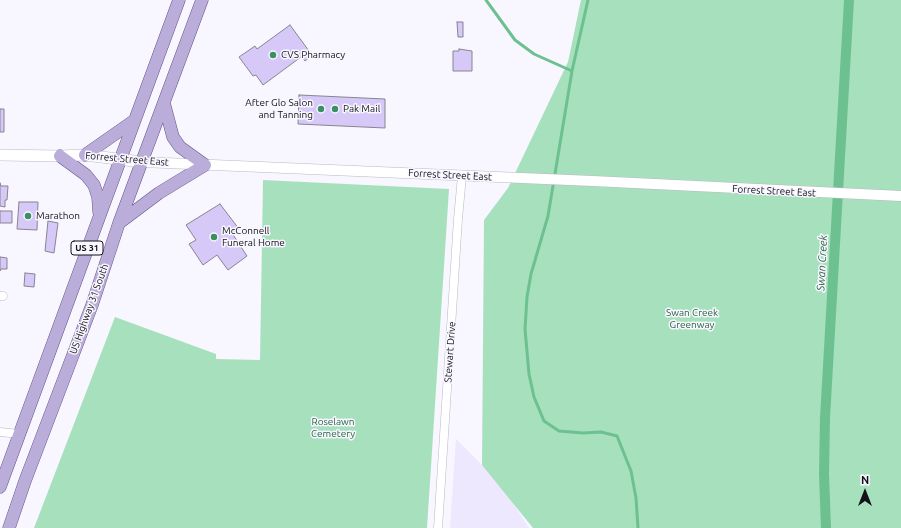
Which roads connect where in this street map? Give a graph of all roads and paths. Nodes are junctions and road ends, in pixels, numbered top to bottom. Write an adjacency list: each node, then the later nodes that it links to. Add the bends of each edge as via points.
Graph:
1 (179, 0): 4 (main road, US 31)
2 (202, 0): 3 (main road, US Highway 31 South / US 31)
3 (164, 103): 9 (main road, US Highway 31 South / US 31); 10 (main road, via 173,137 180,147)
4 (136, 119): 6 (main road); 8 (main road, US 31)
5 (0, 155): 7 (main road, Forrest Street East)
6 (85, 155): 7 (main road, Forrest Street East); 8 (main road, Forrest Street East)
7 (60, 156): 13 (main road, via 86,175 94,185 98,197)
8 (121, 159): 9 (main road, Forrest Street East); 13 (main road, US 31)
9 (142, 162): 10 (street, Forrest Street East); 14 (main road, US Highway 31 South / US 31)
10 (205, 165): 11 (street, Forrest Street East); 14 (main road, via 159,193)
11 (462, 176): 12 (street, Forrest Street East); 19 (street, Stewart Drive)
12 (901, 196)
13 (99, 216): 16 (main road, US 31)
14 (119, 223): 18 (main road, US Highway 31 South / US 31, via 92,305)
15 (0, 432): 16 (street)
16 (19, 434): 17 (main road, US 31)
17 (0, 487)
18 (9, 528)
19 (438, 528)

